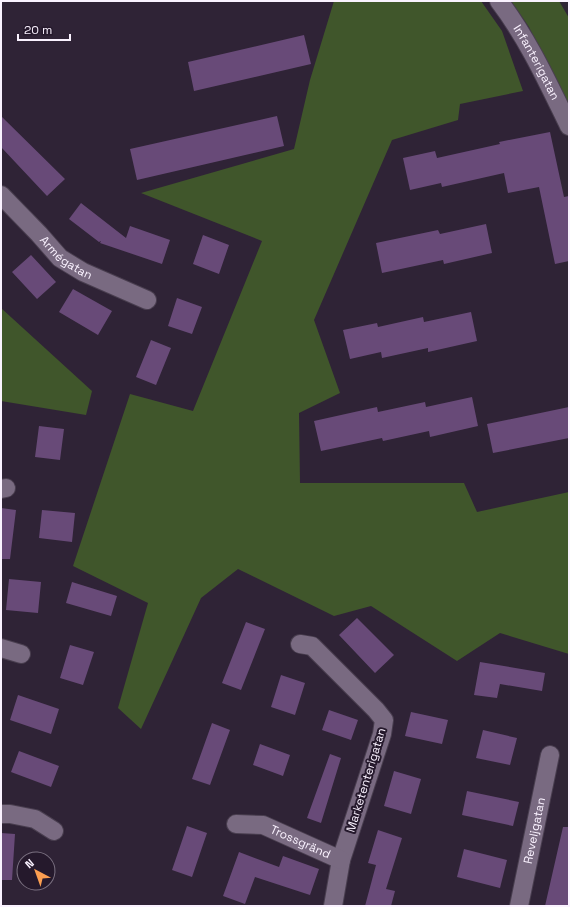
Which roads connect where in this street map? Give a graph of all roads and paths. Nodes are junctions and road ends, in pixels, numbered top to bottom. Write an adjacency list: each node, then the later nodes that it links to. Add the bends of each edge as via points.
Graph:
1 (499, 1): 2 (street, Infanterigatan, via 515,22)
2 (569, 126)
3 (1, 195): 4 (street, Armégatan, via 60,258 83,272)
4 (147, 300)
5 (300, 644): 12 (street, Marketenterigatan, via 312,646 384,720 382,734)
6 (1, 648): 7 (street)
7 (21, 654)
8 (550, 756): 14 (street, Reveljgatan)
9 (1, 814): 11 (street, via 35,819)
10 (236, 824): 12 (street, Trossgränd, via 263,825)
11 (54, 831)
12 (341, 860): 13 (street, Marketenterigatan)
13 (333, 906)
14 (520, 906)

